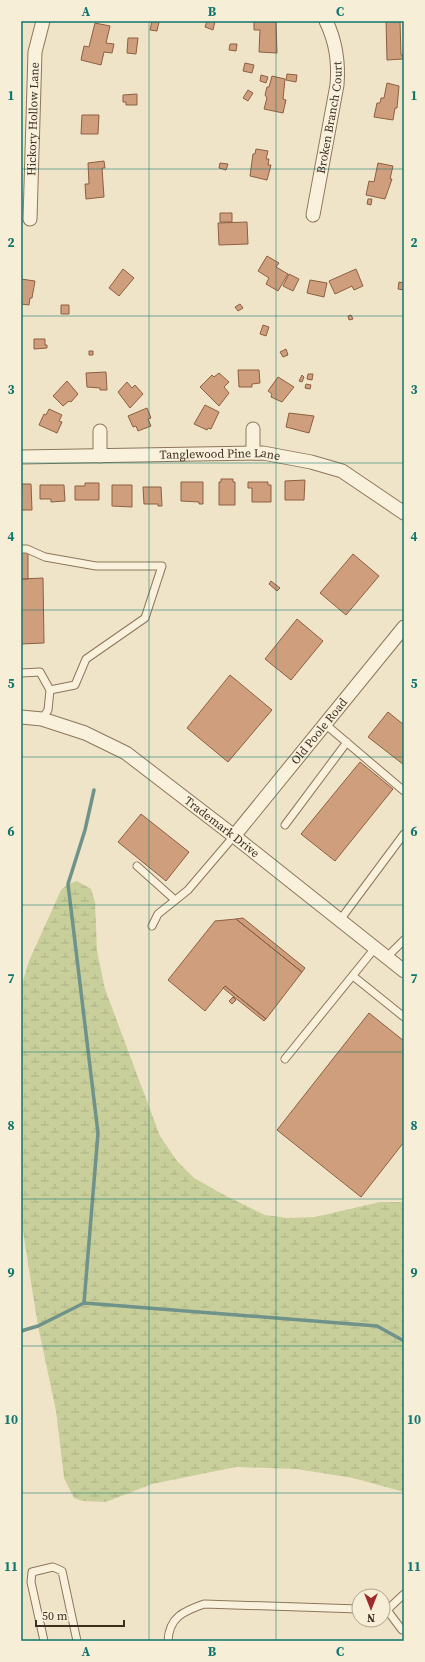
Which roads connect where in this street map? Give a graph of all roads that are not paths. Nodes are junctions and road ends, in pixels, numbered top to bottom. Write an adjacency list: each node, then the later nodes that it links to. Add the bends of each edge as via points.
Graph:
1 (43, 21): 4 (street, Hickory Hollow Lane, via 35,52)
2 (326, 21): 3 (street, Broken Branch Court, via 336,47 339,65)
3 (313, 215)
4 (30, 218)
5 (253, 429): 7 (street)
6 (100, 431): 8 (street)
7 (253, 453): 8 (street, Tanglewood Pine Lane); 10 (street, Tanglewood Pine Lane, via 311,462 342,471)
8 (100, 456): 9 (street, Tanglewood Pine Lane)
9 (21, 457)
10 (404, 513)
11 (21, 549): 14 (lane, via 45,557 96,566 162,566 145,618 86,659 75,685)
12 (404, 627): 17 (street, Old Poole Road)
13 (21, 673): 14 (lane, via 40,672)
14 (50, 690): 16 (lane, via 48,710)
15 (21, 717): 16 (street, Trademark Drive)
16 (42, 719): 22 (street, Trademark Drive, via 85,733 126,753)
17 (325, 724): 18 (lane); 22 (street, Old Poole Road)
18 (347, 742): 19 (lane); 20 (lane)
19 (404, 791)
20 (285, 825)
21 (404, 834): 25 (lane)
22 (234, 836): 24 (lane, via 188,890); 25 (street, Trademark Drive)
23 (137, 866): 24 (lane)
24 (175, 900): 26 (lane, via 158,914)
25 (340, 920): 28 (street, Trademark Drive)
26 (152, 926)
27 (404, 940): 29 (lane)
28 (376, 948): 29 (street, Trademark Drive); 31 (lane)
29 (387, 957): 30 (street, Trademark Drive)
30 (404, 971)
31 (353, 976): 32 (lane); 33 (lane)
32 (404, 1017)
33 (285, 1058)
34 (404, 1594): 35 (lane)
35 (391, 1605)
36 (351, 1609): 41 (lane, via 204,1604 175,1618)
37 (391, 1617): 38 (lane)
38 (404, 1630)
39 (44, 1641): 40 (lane, via 31,1582 32,1572 53,1567 62,1571)
40 (77, 1641)
41 (168, 1641)

